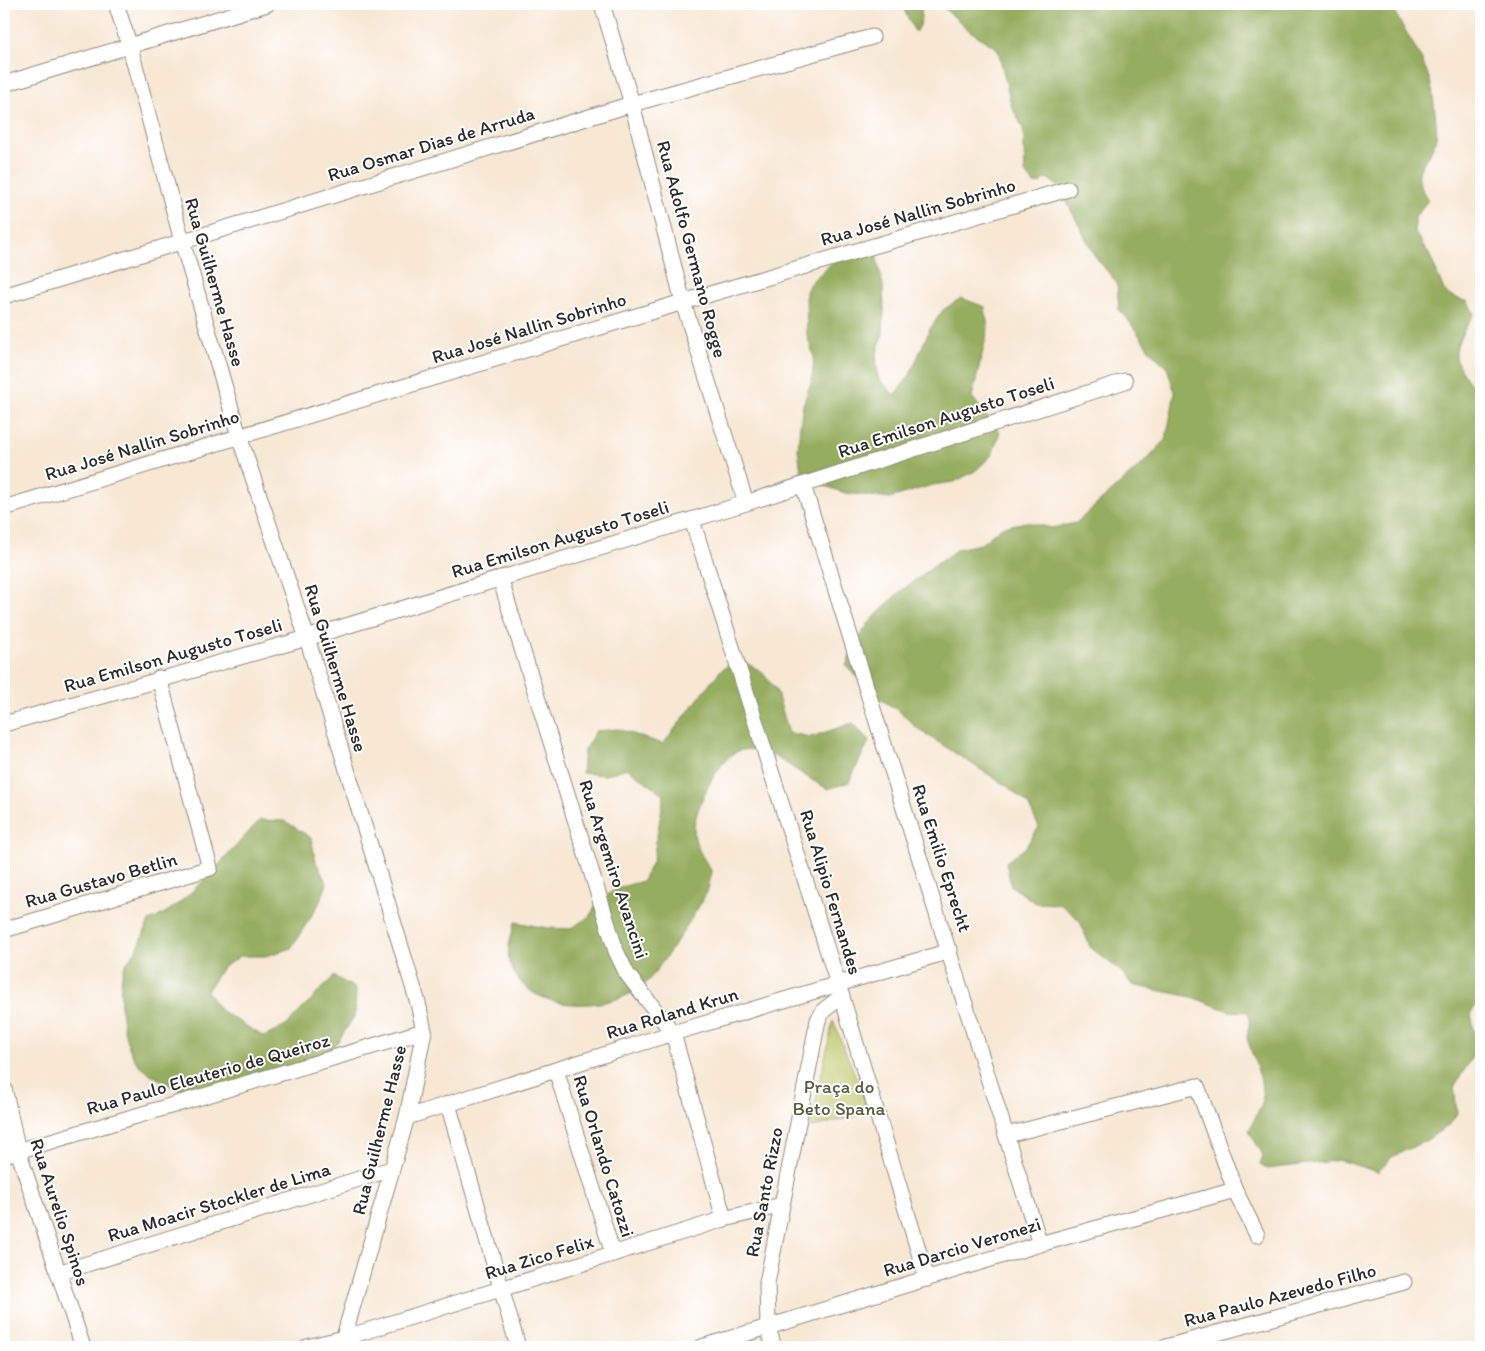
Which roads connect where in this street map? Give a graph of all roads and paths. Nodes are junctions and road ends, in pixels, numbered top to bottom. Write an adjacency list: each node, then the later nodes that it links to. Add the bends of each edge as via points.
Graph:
1 (116, 4): 5 (street, Rua Guilherme Hasse)
2 (267, 4): 5 (street)
3 (602, 4): 7 (street, Rua Adolfo Germano Rogge)
4 (872, 37): 7 (street, Rua Osmar Dias de Arruda)
5 (130, 47): 6 (street); 9 (street, Rua Guilherme Hasse)
6 (4, 84)
7 (632, 104): 9 (street, Rua Osmar Dias de Arruda); 11 (street, Rua Adolfo Germano Rogge)
8 (1068, 189): 11 (street, Rua José Nallin Sobrinho)
9 (182, 241): 10 (street, Rua Osmar Dias de Arruda); 13 (street, Rua Guilherme Hasse)
10 (4, 296)
11 (683, 302): 13 (street, Rua José Nallin Sobrinho); 15 (street, Rua Adolfo Germano Rogge)
12 (1125, 380): 14 (street, Rua Emilson Augusto Toseli)
13 (239, 436): 16 (street, Rua José Nallin Sobrinho); 19 (street, Rua Guilherme Hasse)
14 (803, 485): 15 (street, Rua Emilson Augusto Toseli); 23 (street, Rua Emilio Eprecht)
15 (746, 503): 17 (street, Rua Emilson Augusto Toseli)
16 (4, 508)
17 (692, 520): 18 (street, Rua Emilson Augusto Toseli); 24 (street, Rua Alipio Fernandes)
18 (500, 578): 19 (street, Rua Emilson Augusto Toseli); 26 (street, Rua Argemiro Avancini, via 616,950 628,974)
19 (306, 638): 20 (street, Rua Emilson Augusto Toseli); 25 (street, Rua Guilherme Hasse)
20 (159, 678): 21 (street, Rua Emilson Augusto Toseli); 22 (street, Rua Gustavo Betlin, via 210,868)
21 (4, 724)
22 (4, 930)
23 (950, 951): 24 (street, Rua Roland Krun); 31 (street, Rua Emilio Eprecht)
24 (840, 990): 26 (street, Rua Roland Krun); 35 (street, Rua Santo Rizzo, via 818,1020); 41 (street, Rua Alipio Fernandes)
25 (424, 1031): 30 (street, Rua Guilherme Hasse); 32 (street, Rua Paulo Eleuterio de Queiroz)
26 (673, 1033): 27 (street, Rua Roland Krun); 36 (street, Rua Argemiro Avancini)
27 (556, 1070): 29 (street, Rua Roland Krun); 39 (street, Rua Orlando Catozzi)
28 (4, 1088): 32 (street, Rua Aurelio Spinos)
29 (448, 1104): 30 (street, Rua Roland Krun); 43 (street)
30 (407, 1117): 33 (street, Rua Guilherme Hasse)
31 (1007, 1135): 34 (street, via 1197,1086); 38 (street, Rua Emilio Eprecht)
32 (11, 1153): 40 (street, Rua Aurelio Spinos)
33 (391, 1170): 40 (street, Rua Moacir Stockler de Lima); 45 (street, Rua Guilherme Hasse)
34 (1235, 1190): 37 (street); 38 (street, Rua Darcio Veronezi)
35 (782, 1205): 36 (street, Rua Zico Felix); 44 (street, Rua Santo Rizzo, via 767,1283)
36 (724, 1219): 39 (street, Rua Zico Felix)
37 (1257, 1235)
38 (1040, 1244): 41 (street, Rua Darcio Veronezi)
39 (613, 1254): 43 (street, Rua Zico Felix)
40 (58, 1273): 46 (street, Rua Aurelio Spinos)
41 (927, 1279): 44 (street, Rua Darcio Veronezi)
42 (1404, 1282): 51 (street, Rua Paulo Azevedo Filho)
43 (500, 1290): 45 (street, Rua Zico Felix); 48 (street)
44 (768, 1328): 49 (street, Rua Darcio Veronezi); 50 (street, Rua Santo Rizzo)
45 (342, 1343): 47 (street, Rua Zico Felix)
46 (83, 1347)
47 (307, 1347)
48 (518, 1347)
49 (702, 1347)
50 (774, 1347)
51 (1166, 1347)

